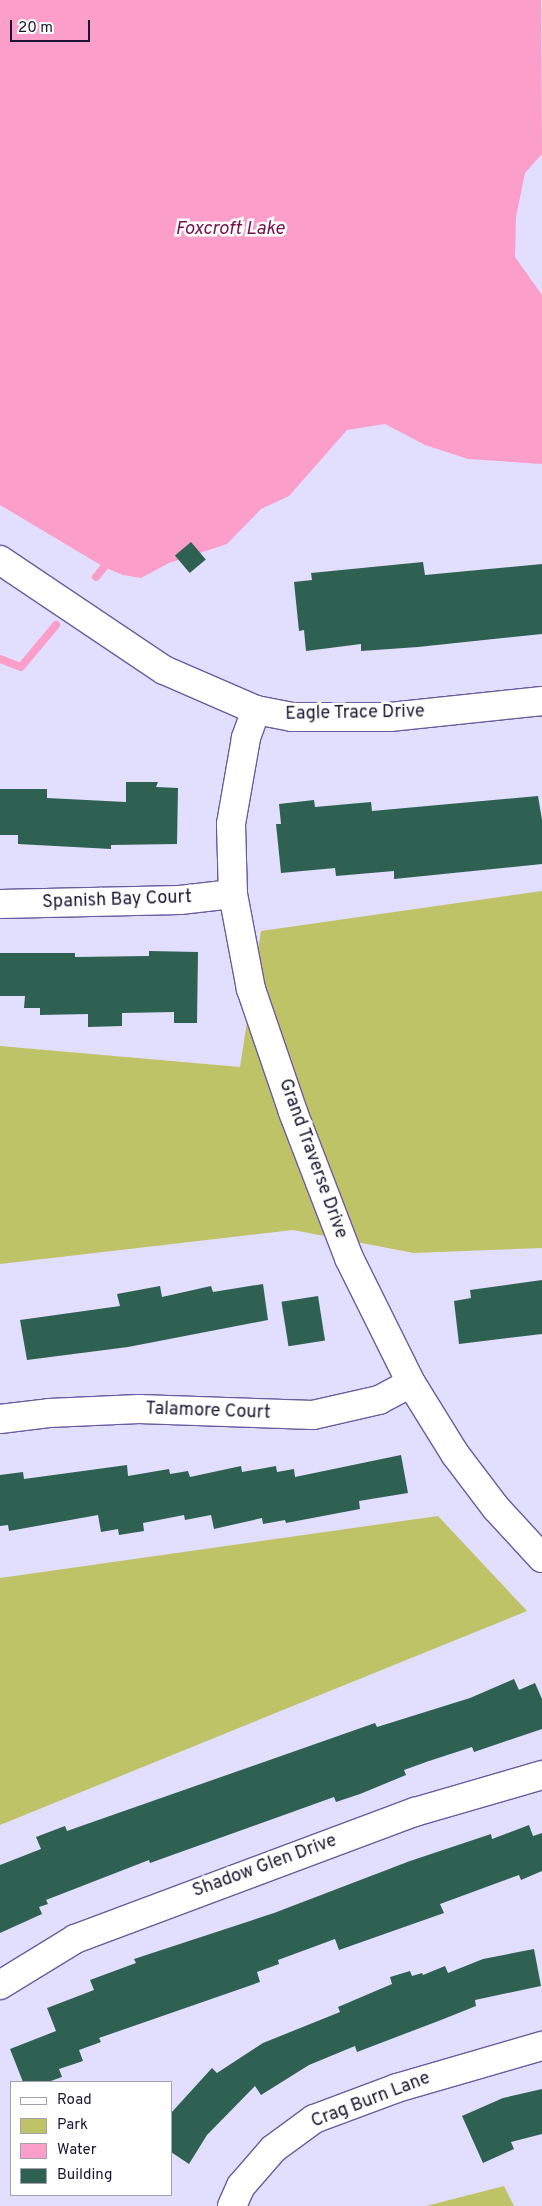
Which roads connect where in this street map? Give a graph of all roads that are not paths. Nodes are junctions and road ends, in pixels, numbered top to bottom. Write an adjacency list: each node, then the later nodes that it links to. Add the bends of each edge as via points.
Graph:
1 (0, 560): 3 (street, Eagle Trace Drive, via 164,670)
2 (542, 701): 3 (street, Eagle Trace Drive, via 390,717 292,717)
3 (256, 710): 4 (street, Grand Traverse Drive, via 246,738 232,824)
4 (233, 894): 5 (street, Spanish Bay Court, via 180,900); 6 (street, Grand Traverse Drive, via 251,989 293,1112 349,1258)
5 (0, 904)
6 (411, 1383): 7 (street, Talamore Court, via 379,1400 313,1415 139,1410 50,1413); 8 (street, Grand Traverse Drive, via 454,1454 496,1508)
7 (0, 1419)
8 (542, 1558)
9 (542, 1774): 10 (street, Shadow Glen Drive, via 415,1812 84,1935)
10 (0, 1985)
11 (542, 2046): 12 (street, Crag Burn Lane, via 396,2088 314,2119 273,2148 241,2186)
12 (232, 2206)

